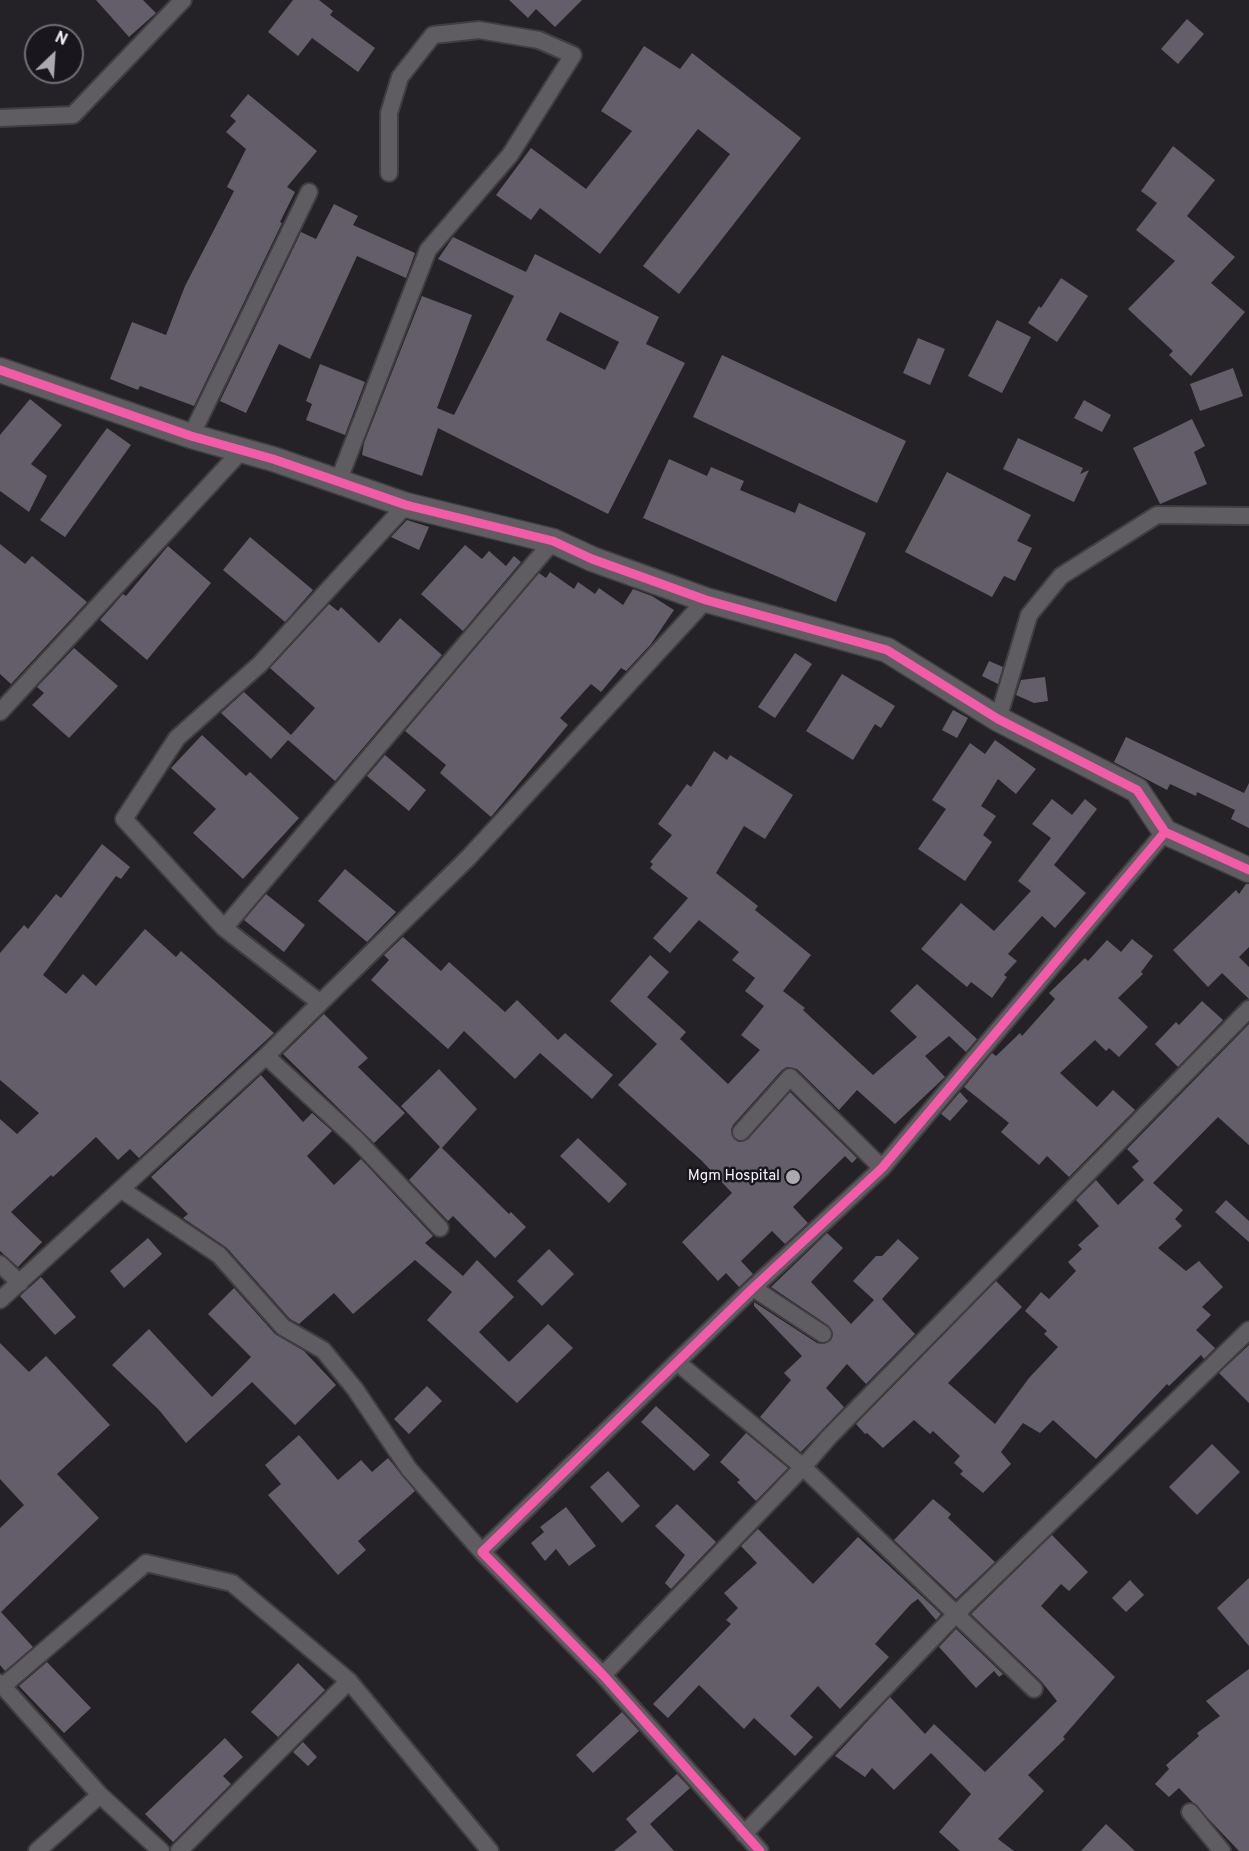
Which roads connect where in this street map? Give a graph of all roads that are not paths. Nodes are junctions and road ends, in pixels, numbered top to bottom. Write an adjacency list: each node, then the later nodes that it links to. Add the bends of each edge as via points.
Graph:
1 (183, 0): 2 (street, via 74,115)
2 (0, 118)
3 (389, 173): 8 (street, via 389,113 400,77 433,35 479,30 539,40 573,55 510,155 428,250)
4 (309, 192): 6 (street)
5 (0, 370): 6 (street)
6 (191, 436): 7 (street)
7 (242, 450): 8 (street); 13 (street)
8 (338, 482): 9 (street)
9 (406, 505): 11 (street); 17 (street, via 260,664 177,738 124,819)
10 (1249, 516): 14 (street, via 1157,515 1061,576 1029,615)
11 (553, 541): 12 (street); 17 (street)
12 (706, 600): 14 (street, via 887,650); 18 (street, via 468,858)
13 (0, 712)
14 (999, 719): 15 (street, via 1137,790)
15 (1166, 832): 16 (street); 22 (street)
16 (1249, 870)
17 (224, 928): 18 (street)
18 (319, 1002): 20 (street)
19 (1249, 1009): 32 (street)
20 (266, 1056): 23 (street); 24 (street, via 357,1140)
21 (741, 1132): 22 (street, via 790,1077)
22 (882, 1168): 27 (street)
23 (122, 1190): 26 (street); 33 (street, via 219,1255 283,1327 323,1350 355,1389 409,1469)
24 (440, 1228)
25 (0, 1264): 26 (street)
26 (20, 1283): 28 (street)
27 (753, 1288): 30 (street); 31 (street)
28 (0, 1300)
29 (1249, 1330): 34 (street)
30 (823, 1334)
31 (678, 1363): 32 (street); 33 (street)
32 (803, 1467): 34 (street); 35 (street)
33 (482, 1552): 35 (street)
34 (957, 1613): 38 (street); 41 (street)
35 (603, 1675): 41 (street)
36 (349, 1681): 37 (street, via 232,1583 146,1563); 44 (street); 45 (street)
37 (2, 1685): 39 (street)
38 (1034, 1689)
39 (100, 1795): 42 (street); 43 (street)
40 (1190, 1812): 47 (street)
41 (744, 1834): 46 (street)
42 (36, 1851)
43 (161, 1851)
44 (179, 1851)
45 (490, 1851)
46 (760, 1851)
47 (1221, 1851)

